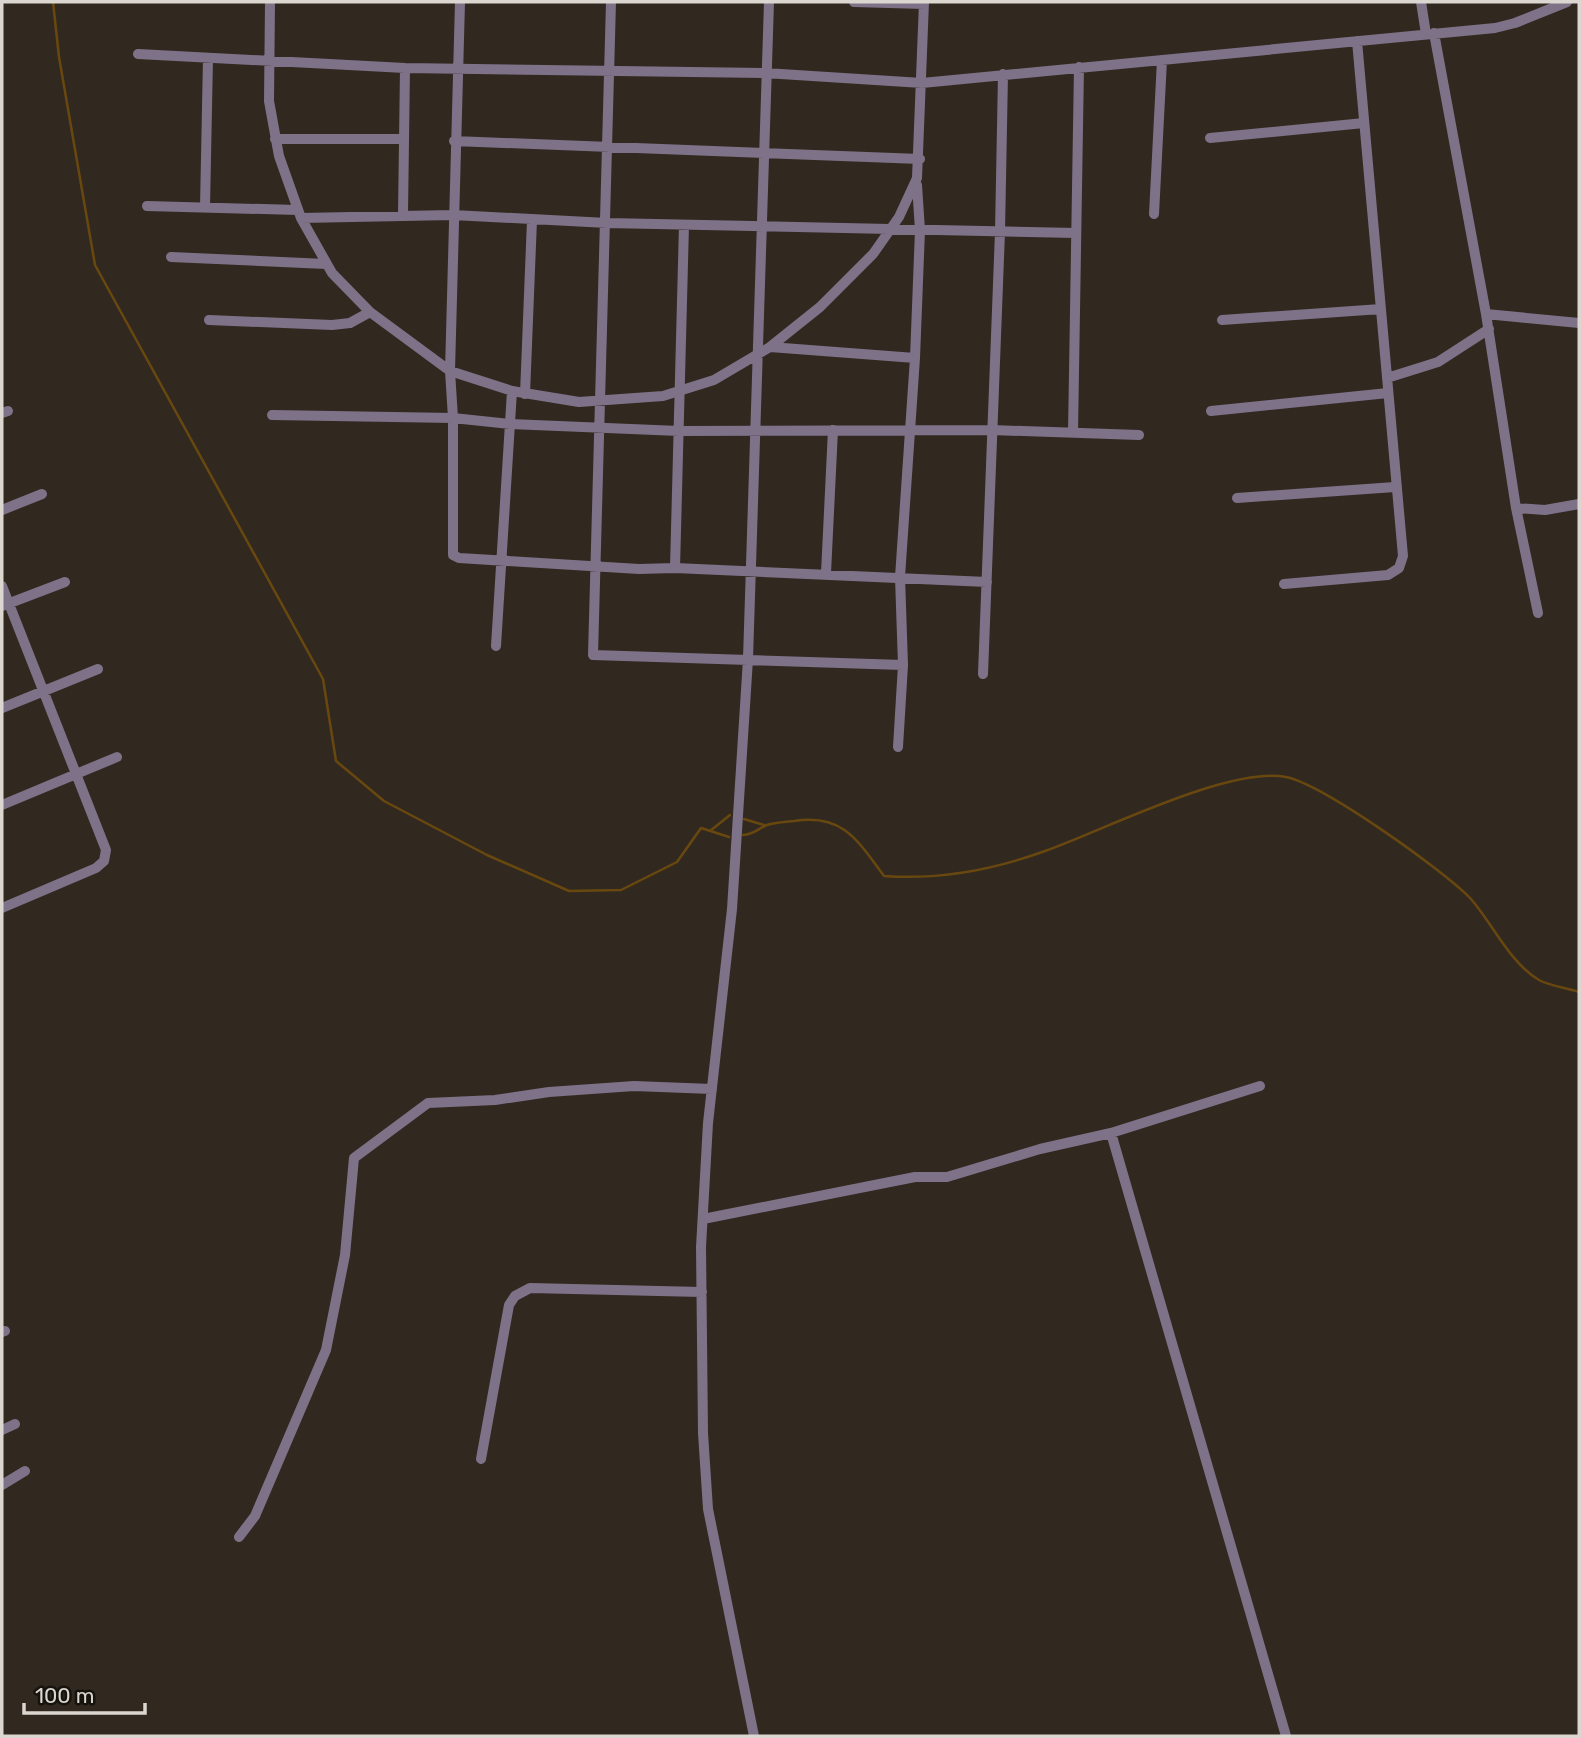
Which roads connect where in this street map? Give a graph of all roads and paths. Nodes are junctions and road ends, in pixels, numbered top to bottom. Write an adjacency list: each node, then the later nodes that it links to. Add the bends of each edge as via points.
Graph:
1 (270, 2): 14 (street)
2 (460, 2): 17 (street)
3 (611, 2): 18 (street)
4 (769, 2): 19 (street)
5 (854, 2): 8 (street)
6 (1421, 2): 9 (street)
7 (1567, 2): 9 (street, via 1515,23)
8 (924, 3): 21 (street)
9 (1430, 34): 10 (street); 49 (street)
10 (1357, 41): 13 (street); 22 (street)
11 (138, 54): 12 (street)
12 (208, 58): 14 (street); 32 (street)
13 (1162, 60): 15 (street); 35 (street)
14 (268, 62): 16 (street); 24 (street)
15 (1079, 66): 20 (street); 44 (street)
16 (405, 68): 17 (street); 25 (street)
17 (458, 69): 18 (street); 26 (street)
18 (609, 69): 19 (street); 27 (street)
19 (765, 73): 21 (street); 28 (street)
20 (1003, 74): 21 (street); 43 (street)
21 (922, 83): 29 (street)
22 (1364, 123): 23 (street); 47 (street)
23 (1210, 138)
24 (275, 139): 25 (street); 33 (street)
25 (404, 139): 34 (street)
26 (454, 141): 27 (street); 36 (street)
27 (605, 146): 28 (street); 38 (street)
28 (763, 150): 29 (street); 40 (street)
29 (920, 159): 30 (street)
30 (917, 178): 41 (street); 42 (street)
31 (147, 206): 32 (street)
32 (205, 207): 33 (street)
33 (299, 214): 34 (street); 46 (street)
34 (403, 214): 36 (street)
35 (1154, 214)
36 (453, 215): 37 (street); 57 (street)
37 (532, 220): 38 (street); 62 (street)
38 (607, 223): 39 (street); 63 (street)
39 (684, 225): 40 (street); 60 (street)
40 (761, 226): 41 (street); 55 (street)
41 (890, 230): 42 (street); 54 (street, via 843,285)
42 (920, 230): 43 (street); 56 (street)
43 (1000, 232): 44 (street); 71 (street)
44 (1076, 233): 74 (street)
45 (171, 257): 46 (street)
46 (327, 264): 48 (street)
47 (1381, 309): 51 (street); 58 (street)
48 (370, 312): 50 (street, via 350,323 332,325); 57 (street)
49 (1486, 314): 52 (street); 53 (street)
50 (209, 320)
51 (1222, 320)
52 (1579, 323)
53 (1489, 329): 58 (street, via 1438,362); 80 (street)
54 (770, 347): 55 (street); 56 (street)
55 (758, 356): 60 (street); 69 (street)
56 (915, 358): 73 (street)
57 (450, 371): 59 (street); 66 (street)
58 (1387, 378): 61 (street)
59 (512, 391): 62 (street); 67 (street)
60 (681, 392): 63 (street); 72 (street)
61 (1388, 393): 64 (street); 76 (street)
62 (525, 394): 63 (street, via 579,402)
63 (600, 400): 68 (street)
64 (1211, 411)
65 (272, 415): 66 (street)
66 (453, 418): 67 (street); 82 (street, via 453,555)
67 (510, 424): 68 (street); 82 (street)
68 (601, 429): 72 (street); 83 (street)
69 (755, 429): 70 (street); 72 (street); 85 (street)
70 (833, 430): 73 (street); 86 (street)
71 (991, 430): 73 (street); 74 (street); 89 (street)
72 (679, 431): 84 (street)
73 (911, 431): 87 (street)
74 (1073, 433): 75 (street)
75 (1139, 435)
76 (1395, 487): 78 (street); 90 (street, via 1402,556 1395,573)
77 (41, 494): 81 (street)
78 (1237, 498)
79 (1579, 504): 80 (street, via 1545,510)
80 (1517, 508): 93 (street)
81 (2, 510)
82 (502, 559): 83 (street); 94 (street)
83 (596, 567): 84 (street); 95 (street, via 593,654)
84 (675, 568): 85 (street)
85 (752, 573): 86 (street); 95 (street)
86 (826, 573): 87 (street)
87 (900, 577): 89 (street); 96 (street)
88 (65, 582): 92 (street)
89 (987, 582): 98 (street)
90 (1284, 584)
91 (2, 586): 92 (street)
92 (5, 605): 99 (street)
93 (1538, 613)
94 (496, 646)
95 (748, 659): 96 (street); 107 (street, via 732,909)
96 (903, 665): 101 (street)
97 (98, 669): 99 (street)
98 (983, 674)
99 (44, 691): 100 (street); 103 (street)
100 (2, 708)
101 (898, 747)
102 (117, 757): 103 (street)
103 (76, 774): 104 (street); 105 (street, via 106,850 104,861)
104 (2, 805)
105 (2, 908)
106 (1260, 1086): 108 (street)
107 (712, 1089): 109 (street); 116 (street, via 634,1086 428,1103 354,1158 345,1255 326,1350 256,1516)
108 (1111, 1133): 109 (street, via 947,1177 915,1177); 118 (street)
109 (703, 1219): 110 (street)
110 (702, 1292): 113 (street, via 530,1288 515,1296 509,1305); 117 (street, via 708,1509)
111 (15, 1424): 112 (street)
112 (2, 1430)
113 (481, 1459)
114 (26, 1471): 115 (street)
115 (2, 1485)
116 (239, 1537)
117 (754, 1736)
118 (1286, 1736)

